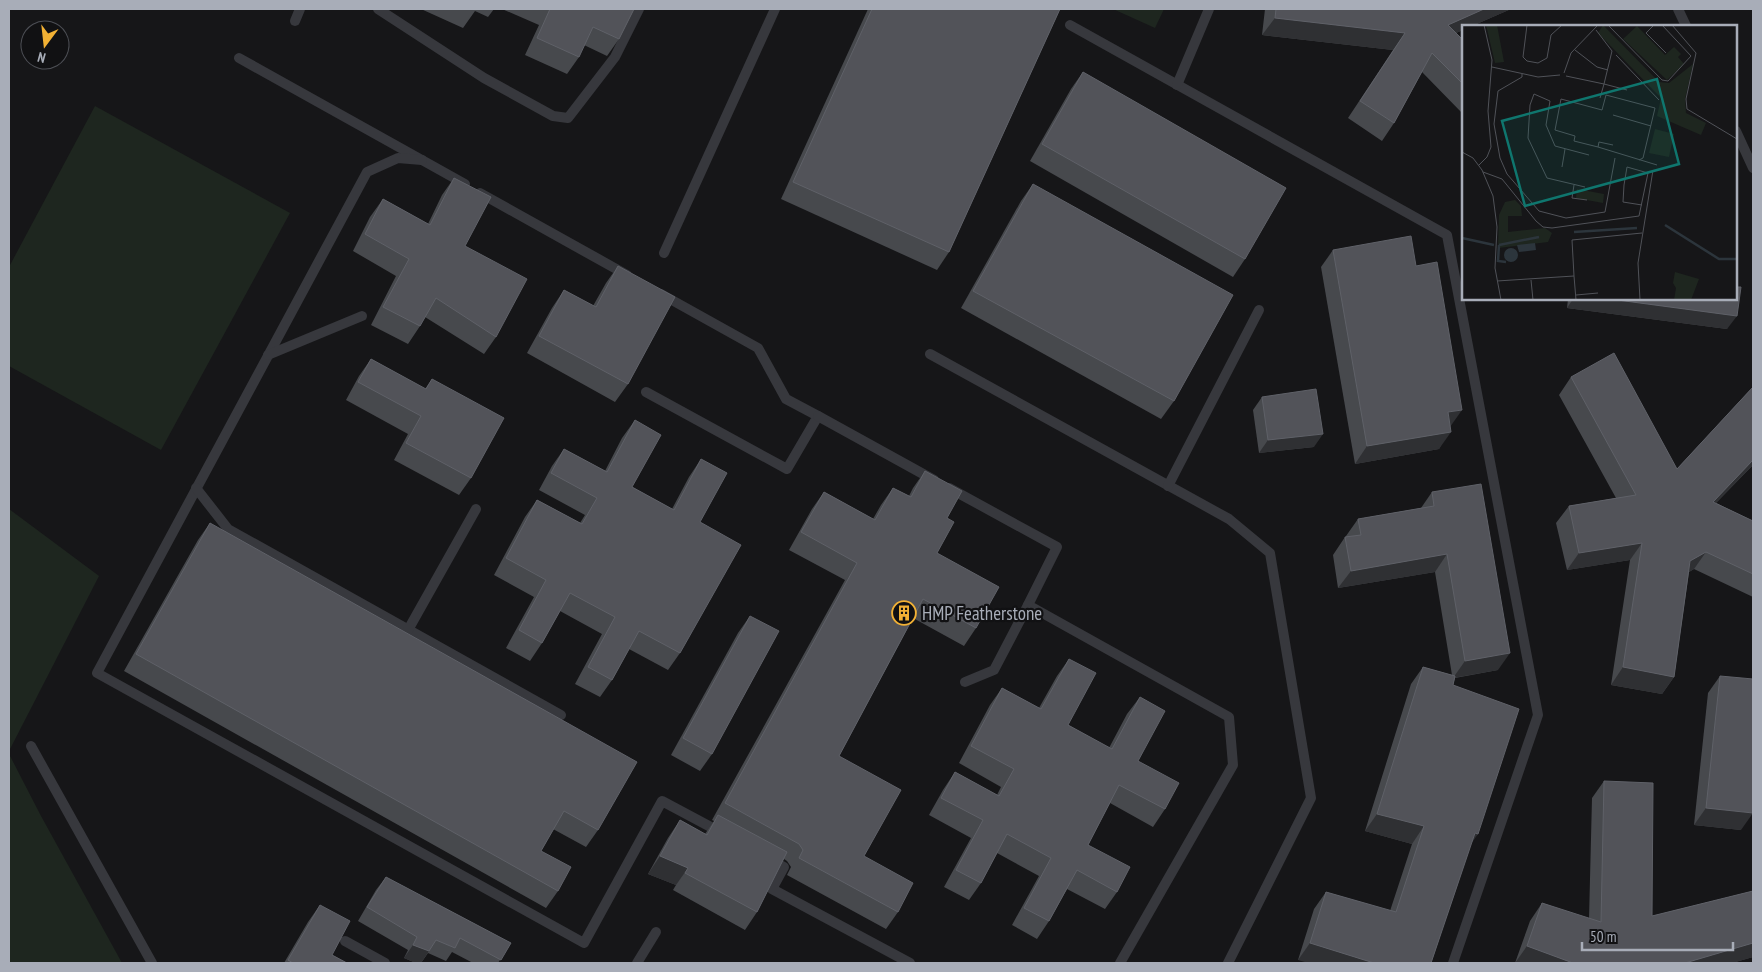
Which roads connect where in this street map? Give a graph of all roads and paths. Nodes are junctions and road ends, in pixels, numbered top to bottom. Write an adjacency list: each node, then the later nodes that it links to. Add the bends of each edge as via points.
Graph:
1 (300, 9): 7 (lane)
2 (378, 9): 3 (lane, via 484,78 553,116 568,118 615,57)
3 (639, 9)
4 (776, 9): 15 (lane)
5 (1208, 9): 11 (lane)
6 (1678, 9): 9 (lane)
7 (295, 21)
8 (1070, 25): 11 (lane)
9 (1686, 25)
10 (239, 58): 13 (lane)
11 (1177, 85): 42 (lane, via 1447,235 1538,715)
12 (1737, 133): 14 (lane)
13 (422, 160): 16 (lane); 21 (lane, via 398,158 367,172)
14 (1753, 168)
15 (664, 253)
16 (637, 280)
17 (654, 290): 23 (lane, via 758,348 786,399)
18 (1259, 310): 24 (lane)
19 (362, 316): 21 (lane)
20 (930, 354): 24 (lane)
21 (268, 355): 25 (lane)
22 (646, 392): 23 (lane, via 787,469)
23 (818, 416): 27 (lane, via 1057,547)
24 (1168, 486): 41 (lane, via 1229,519 1270,553 1311,798)
25 (196, 488): 28 (lane, via 228,529); 32 (lane, via 97,674 584,943 662,800)
26 (476, 508): 28 (lane)
27 (1028, 604): 29 (lane, via 994,670); 40 (lane, via 1228,717 1233,764)
28 (408, 630): 30 (lane)
29 (965, 682)
30 (560, 715)
31 (31, 746): 36 (lane)
32 (732, 838)
33 (758, 852): 39 (lane, via 784,867 772,889)
34 (656, 932): 38 (lane)
35 (345, 941): 37 (lane)
36 (152, 963)
37 (385, 963)
38 (637, 963)
39 (910, 963)
40 (1120, 963)
41 (1228, 963)
42 (1453, 963)

